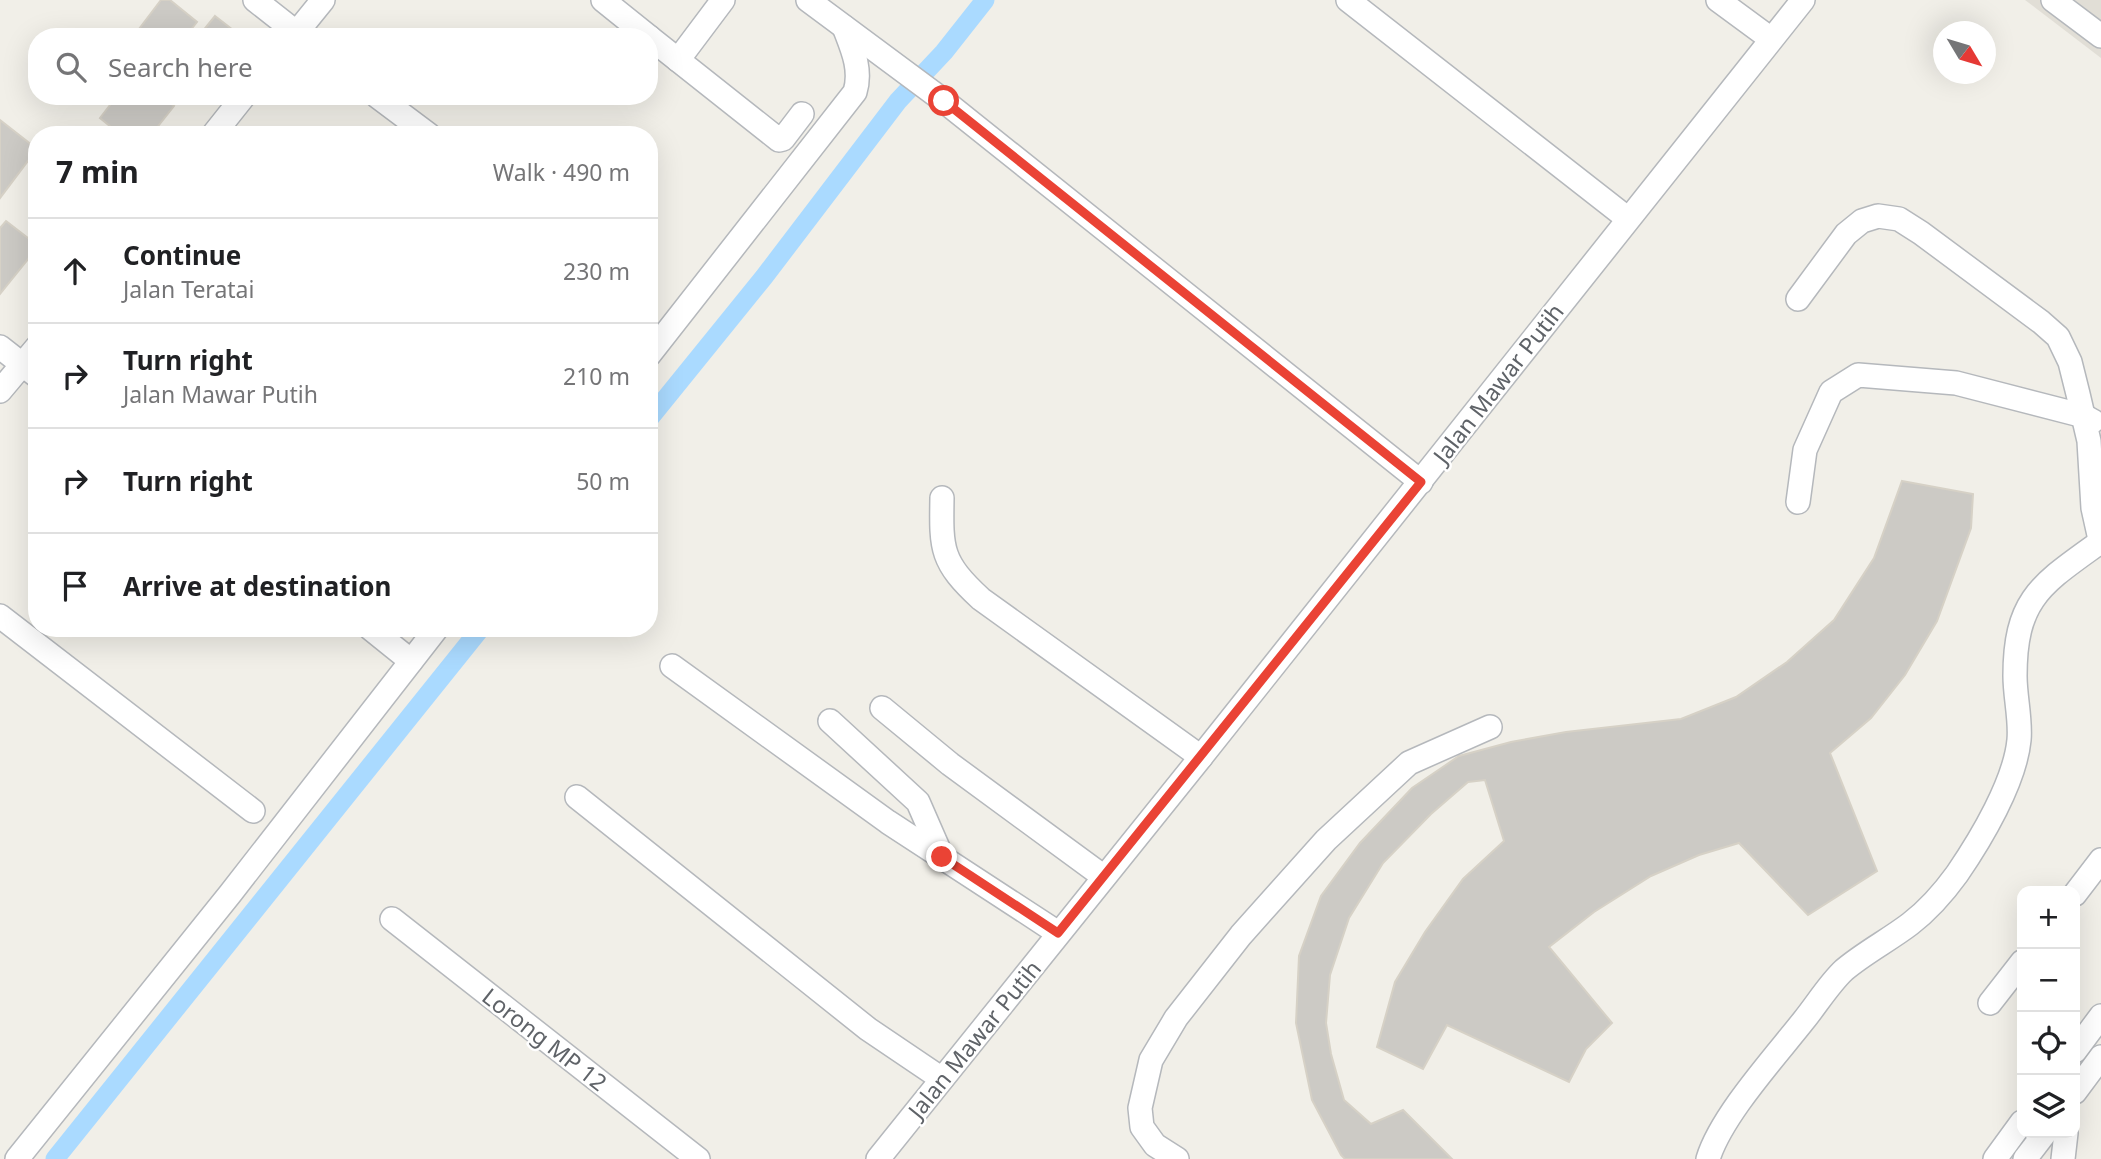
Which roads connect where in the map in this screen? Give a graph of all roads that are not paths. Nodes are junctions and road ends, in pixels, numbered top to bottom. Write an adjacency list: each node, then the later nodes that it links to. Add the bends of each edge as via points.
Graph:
1 (255, 0): 11 (street)
2 (323, 0): 12 (street)
3 (603, 0): 13 (street)
4 (723, 0): 17 (street)
5 (808, 0): 10 (street)
6 (1348, 0): 23 (street)
7 (1718, 0): 15 (street)
8 (1803, 0): 15 (street, Jalan Mawar Putih)
9 (2053, 0): 14 (street)
10 (844, 27): 25 (street, via 859,79 855,92); 31 (street, via 944,101)
11 (289, 28)
12 (302, 28)
13 (638, 28)
14 (2101, 36)
15 (1771, 39): 23 (street, Jalan Mawar Putih)
16 (658, 44): 17 (street)
17 (677, 60): 20 (street, via 779,140)
18 (237, 105): 21 (street)
19 (389, 105): 22 (street)
20 (802, 114)
21 (220, 126)
22 (417, 126)
23 (1627, 218): 31 (street, Jalan Mawar Putih)
24 (1798, 299): 30 (street, via 1846,234 1862,221 1878,216 1899,219 2058,337)
25 (658, 344)
26 (0, 347): 27 (street)
27 (28, 369)
28 (28, 371): 29 (street)
29 (0, 391)
30 (2093, 421): 33 (street, via 1956,383 1858,375 1831,392 1805,450); 34 (street, via 2089,441 2093,508)
31 (1421, 482): 45 (street, Jalan Mawar Putih)
32 (942, 498): 45 (street, via 945,555 966,585)
33 (1798, 502)
34 (2101, 543): 68 (street, via 2055,574 2025,611 2017,641 2020,738 2013,772 1956,875 1912,923 1844,971 1754,1083 1712,1143)
35 (0, 615): 36 (street)
36 (28, 637)
37 (28, 637): 47 (street)
38 (381, 637): 40 (street)
39 (430, 637): 40 (street)
40 (411, 661): 64 (street)
41 (672, 666): 48 (street)
42 (882, 708): 50 (street)
43 (830, 721): 48 (street, via 918,802)
44 (1490, 727): 67 (street, via 1409,763 1326,840 1176,1018 1151,1060 1140,1108 1142,1127 1155,1145)
45 (1201, 757): 50 (street, Jalan Mawar Putih)
46 (577, 797): 59 (street, via 868,1029)
47 (253, 811)
48 (942, 857): 53 (street)
49 (2101, 860): 51 (street)
50 (1104, 877): 53 (street, Jalan Mawar Putih)
51 (2080, 887)
52 (392, 919): 65 (street, Lorong MP 12)
53 (1058, 933): 59 (street, Jalan Mawar Putih)
54 (2017, 968): 55 (street)
55 (1990, 1003)
56 (2101, 1016): 57 (street)
57 (2080, 1045)
58 (2101, 1057): 60 (street)
59 (942, 1079): 66 (street, Jalan Mawar Putih)
60 (2080, 1085)
61 (2017, 1129): 69 (street)
62 (2041, 1138): 70 (street)
63 (2065, 1138): 71 (street)
64 (18, 1159)
65 (698, 1159)
66 (878, 1159)
67 (1177, 1159)
68 (1707, 1159)
69 (1995, 1159)
70 (2025, 1159)
71 (2063, 1159)

